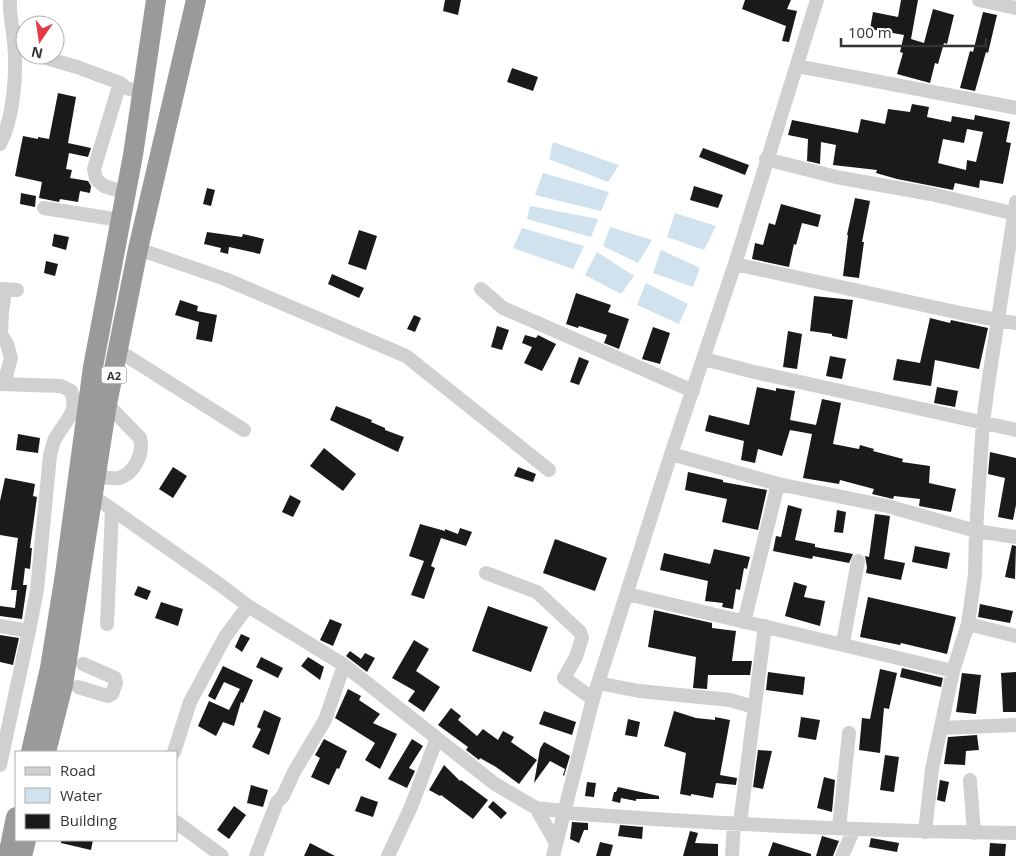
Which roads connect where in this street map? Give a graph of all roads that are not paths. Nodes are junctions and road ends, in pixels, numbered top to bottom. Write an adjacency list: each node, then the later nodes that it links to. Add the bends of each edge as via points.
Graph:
1 (10, 0): 12 (street, via 15,78)
2 (156, 0): 10 (highway, A2)
3 (196, 0): 19 (highway, A2)
4 (817, 0): 8 (street)
5 (979, 0): 6 (street)
6 (1016, 8)
7 (65, 64): 9 (street)
8 (797, 66): 11 (street); 14 (street)
9 (120, 84): 10 (street); 15 (street, via 94,169 96,179 104,186)
10 (142, 92): 15 (highway, A2)
11 (1016, 108)
12 (5, 116): 13 (street)
13 (0, 144)
14 (766, 159): 17 (street, via 836,177); 20 (street)
15 (126, 192): 18 (highway, A2)
16 (44, 208): 18 (street)
17 (1016, 210): 24 (street)
18 (120, 220): 66 (highway, A2, via 93,367 66,574)
19 (138, 249): 26 (highway, A2); 35 (street, via 225,279 406,356)
20 (735, 264): 24 (street); 27 (street)
21 (481, 289): 29 (street, via 503,308)
22 (17, 290): 23 (street)
23 (2, 294): 28 (street, via 1,334 11,358)
24 (998, 320): 25 (street); 31 (street)
25 (1016, 323)
26 (119, 351): 30 (highway, A2); 32 (street)
27 (704, 359): 29 (street); 31 (street, via 750,372)
28 (2, 384): 51 (street, via 61,386 71,391 74,399 72,415 56,437 50,456 37,590)
29 (693, 391): 34 (street)
30 (107, 404): 36 (highway, A2); 36 (street, via 140,438 140,455 128,474 118,478)
31 (984, 422): 33 (street); 40 (street)
32 (244, 430)
33 (1016, 430)
34 (671, 454): 37 (street); 44 (street)
35 (549, 470)
36 (95, 476): 38 (highway, A2)
37 (778, 484): 40 (street, via 887,506); 46 (street)
38 (93, 496): 39 (street); 54 (highway, A2)
39 (112, 510): 45 (street); 47 (street)
40 (976, 530): 41 (street); 48 (street, via 975,574)
41 (1016, 538)
42 (858, 561): 53 (street)
43 (486, 573): 59 (street, via 537,592 580,632 582,638 576,657 564,678)
44 (627, 594): 46 (street); 57 (street)
45 (248, 606): 55 (street); 68 (street, via 225,637 190,702)
46 (744, 622): 50 (street)
47 (106, 624)
48 (968, 624): 52 (street); 56 (street)
49 (0, 626): 51 (street)
50 (765, 626): 53 (street); 60 (street)
51 (29, 631): 61 (street)
52 (1016, 636)
53 (843, 643): 56 (street)
54 (76, 658): 58 (highway, A2); 58 (street, via 115,678 116,683 108,696)
55 (344, 666): 65 (street); 86 (street, via 325,720 277,802)
56 (953, 671): 63 (street)
57 (598, 683): 59 (street); 60 (street, via 639,691 730,700)
58 (70, 686): 67 (highway, A2)
59 (592, 699): 72 (street)
60 (754, 708): 75 (street)
61 (4, 724): 69 (street)
62 (1016, 724): 63 (street)
63 (942, 728): 78 (street, via 932,769)
64 (849, 733): 76 (street)
65 (437, 738): 71 (street, via 495,784); 87 (street)
66 (31, 751)
67 (46, 751)
68 (174, 751)
69 (0, 765)
70 (970, 780): 79 (street)
71 (536, 808): 72 (street); 82 (street)
72 (563, 811): 75 (street, via 567,814); 82 (street)
73 (15, 822): 83 (highway)
74 (178, 823): 85 (street)
75 (737, 823): 76 (street); 88 (street)
76 (839, 828): 77 (street)
77 (854, 829): 78 (street); 89 (street)
78 (925, 832): 79 (street)
79 (974, 833): 80 (street)
80 (1016, 833)
81 (26, 841): 84 (highway)
82 (555, 849)
83 (8, 856)
84 (22, 856)
85 (222, 856)
86 (256, 856)
87 (388, 856)
88 (732, 856)
89 (842, 856)

